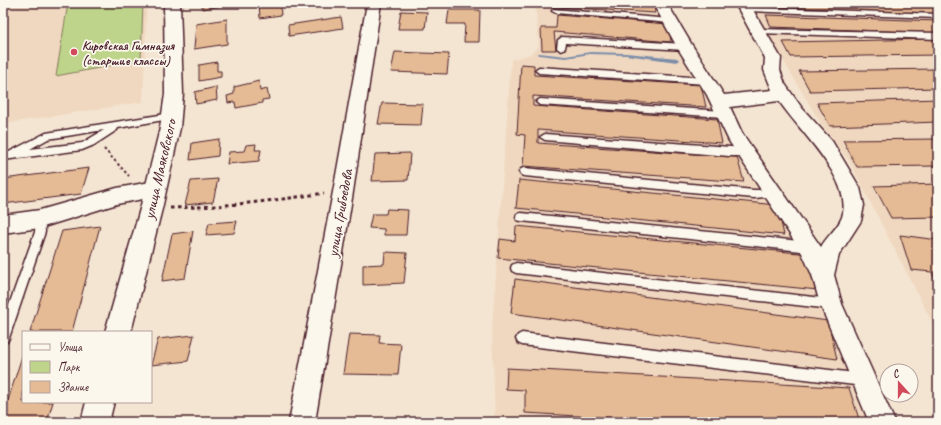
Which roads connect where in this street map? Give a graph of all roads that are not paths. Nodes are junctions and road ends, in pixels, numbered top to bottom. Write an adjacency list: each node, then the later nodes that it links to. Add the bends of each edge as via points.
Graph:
1 (172, 3): 17 (street, улица Маяковского)
2 (374, 3): 38 (street, улица Грибоедова)
3 (660, 3): 7 (street)
4 (744, 6): 6 (lane); 8 (street)
5 (556, 11): 7 (lane)
6 (938, 16)
7 (670, 21): 10 (street)
8 (758, 30): 9 (lane); 14 (street, via 773,58 772,70)
9 (938, 36)
10 (685, 47): 11 (lane, via 562,40); 13 (street)
11 (561, 48)
12 (539, 70): 13 (lane)
13 (706, 81): 16 (street)
14 (783, 95): 16 (street); 30 (street, via 826,146 850,188 854,205 851,221 829,252)
15 (540, 102): 16 (lane)
16 (721, 108): 20 (street)
17 (172, 116): 18 (lane); 23 (street, улица Маяковского)
18 (118, 126): 21 (lane, via 46,136); 21 (lane, via 91,143 73,148)
19 (544, 137): 20 (lane)
20 (746, 152): 24 (street)
21 (7, 156)
22 (524, 172): 24 (lane, via 754,194)
23 (156, 189): 26 (street, via 117,196); 32 (street, улица Маяковского)
24 (773, 193): 28 (street)
25 (521, 217): 28 (lane)
26 (40, 219): 27 (street); 33 (lane, via 40,232)
27 (3, 224)
28 (810, 247): 30 (street)
29 (516, 268): 31 (lane)
30 (823, 275): 31 (street)
31 (832, 304): 35 (street)
32 (118, 331)
33 (3, 338)
34 (522, 339): 35 (lane)
35 (863, 380): 39 (street)
36 (100, 403): 37 (street)
37 (95, 422)
38 (302, 422)
39 (882, 422)

